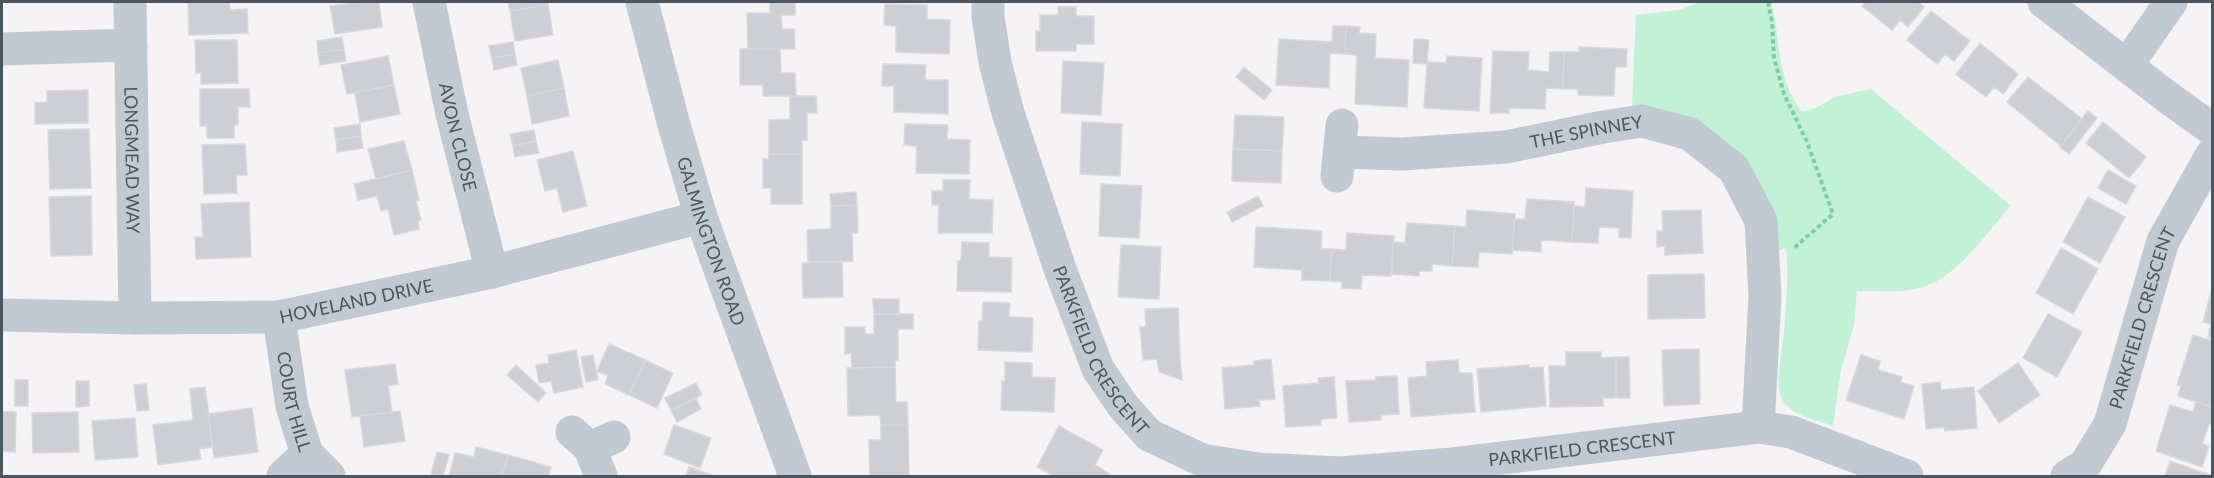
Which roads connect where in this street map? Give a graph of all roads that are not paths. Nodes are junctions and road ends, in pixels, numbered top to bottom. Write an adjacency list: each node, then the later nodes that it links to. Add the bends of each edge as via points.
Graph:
1 (130, 2): 7 (street, LONGMEAD WAY)
2 (429, 2): 14 (street, AVON CLOSE, via 452,114)
3 (642, 2): 13 (street, GALMINGTON ROAD)
4 (988, 2): 20 (street, PARKFIELD CRESCENT, via 995,62 1034,193 1098,369 1123,406 1149,435 1202,460)
5 (2044, 2): 9 (street)
6 (2171, 2): 9 (street)
7 (131, 45): 8 (street); 17 (street, LONGMEAD WAY)
8 (2, 49)
9 (2127, 65): 10 (street)
10 (2212, 129)
11 (1340, 151): 18 (street, THE SPINNEY, via 1402,154 1506,147 1642,121 1690,134 1734,169 1761,221 1765,296)
12 (2212, 154): 24 (street, PARKFIELD CRESCENT, via 2163,241 2110,424 2085,465)
13 (701, 216): 14 (street, HOVELAND DRIVE); 22 (street, GALMINGTON ROAD)
14 (492, 272): 16 (street, HOVELAND DRIVE)
15 (2, 315): 17 (street, HOVELAND DRIVE)
16 (279, 317): 17 (street, HOVELAND DRIVE); 19 (street, COURT HILL, via 292,406)
17 (135, 318)
18 (1758, 427): 20 (street, PARKFIELD CRESCENT); 23 (street, PARKFIELD CRESCENT, via 1791,432)
19 (318, 465): 21 (street)
20 (1340, 475)
21 (283, 477)
22 (795, 477)
23 (1907, 477)
24 (2067, 477)

